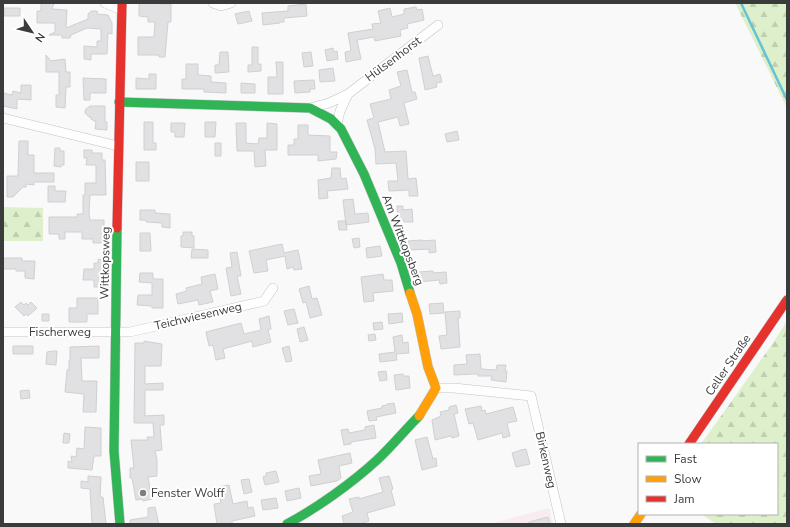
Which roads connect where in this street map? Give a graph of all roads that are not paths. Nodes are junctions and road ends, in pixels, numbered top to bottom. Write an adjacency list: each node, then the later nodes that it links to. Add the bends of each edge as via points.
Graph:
1 (105, 3): 4 (street)
2 (213, 3): 3 (street, via 221,6)
3 (231, 3)
4 (122, 7): 7 (street, Wittkopsweg)
5 (438, 25): 6 (street, Hülsenhorst)
6 (348, 94): 8 (street, Hülsenhorst, via 329,104); 10 (street, Hülsenhorst)
7 (119, 102): 8 (street, Am Wittkopsberg); 11 (street, Wittkopsweg)
8 (310, 108): 10 (street, Am Wittkopsberg, via 327,115)
9 (3, 118): 11 (street)
10 (337, 124): 16 (street, Am Wittkopsberg, via 364,174 401,264)
11 (118, 146): 15 (street, Wittkopsweg)
12 (273, 288): 15 (street, Teichwiesenweg, via 264,301 130,332)
13 (787, 300): 17 (street, Celler Straße)
14 (3, 332): 15 (street, Fischerweg)
15 (116, 332): 19 (street, Wittkopsweg, via 114,451)
16 (436, 388): 20 (street, via 420,415 377,460 304,515); 21 (street, Birkenweg, via 531,396)
17 (690, 443)
18 (640, 515): 22 (street)
19 (120, 524)
20 (287, 524)
21 (562, 524)
22 (634, 524)

